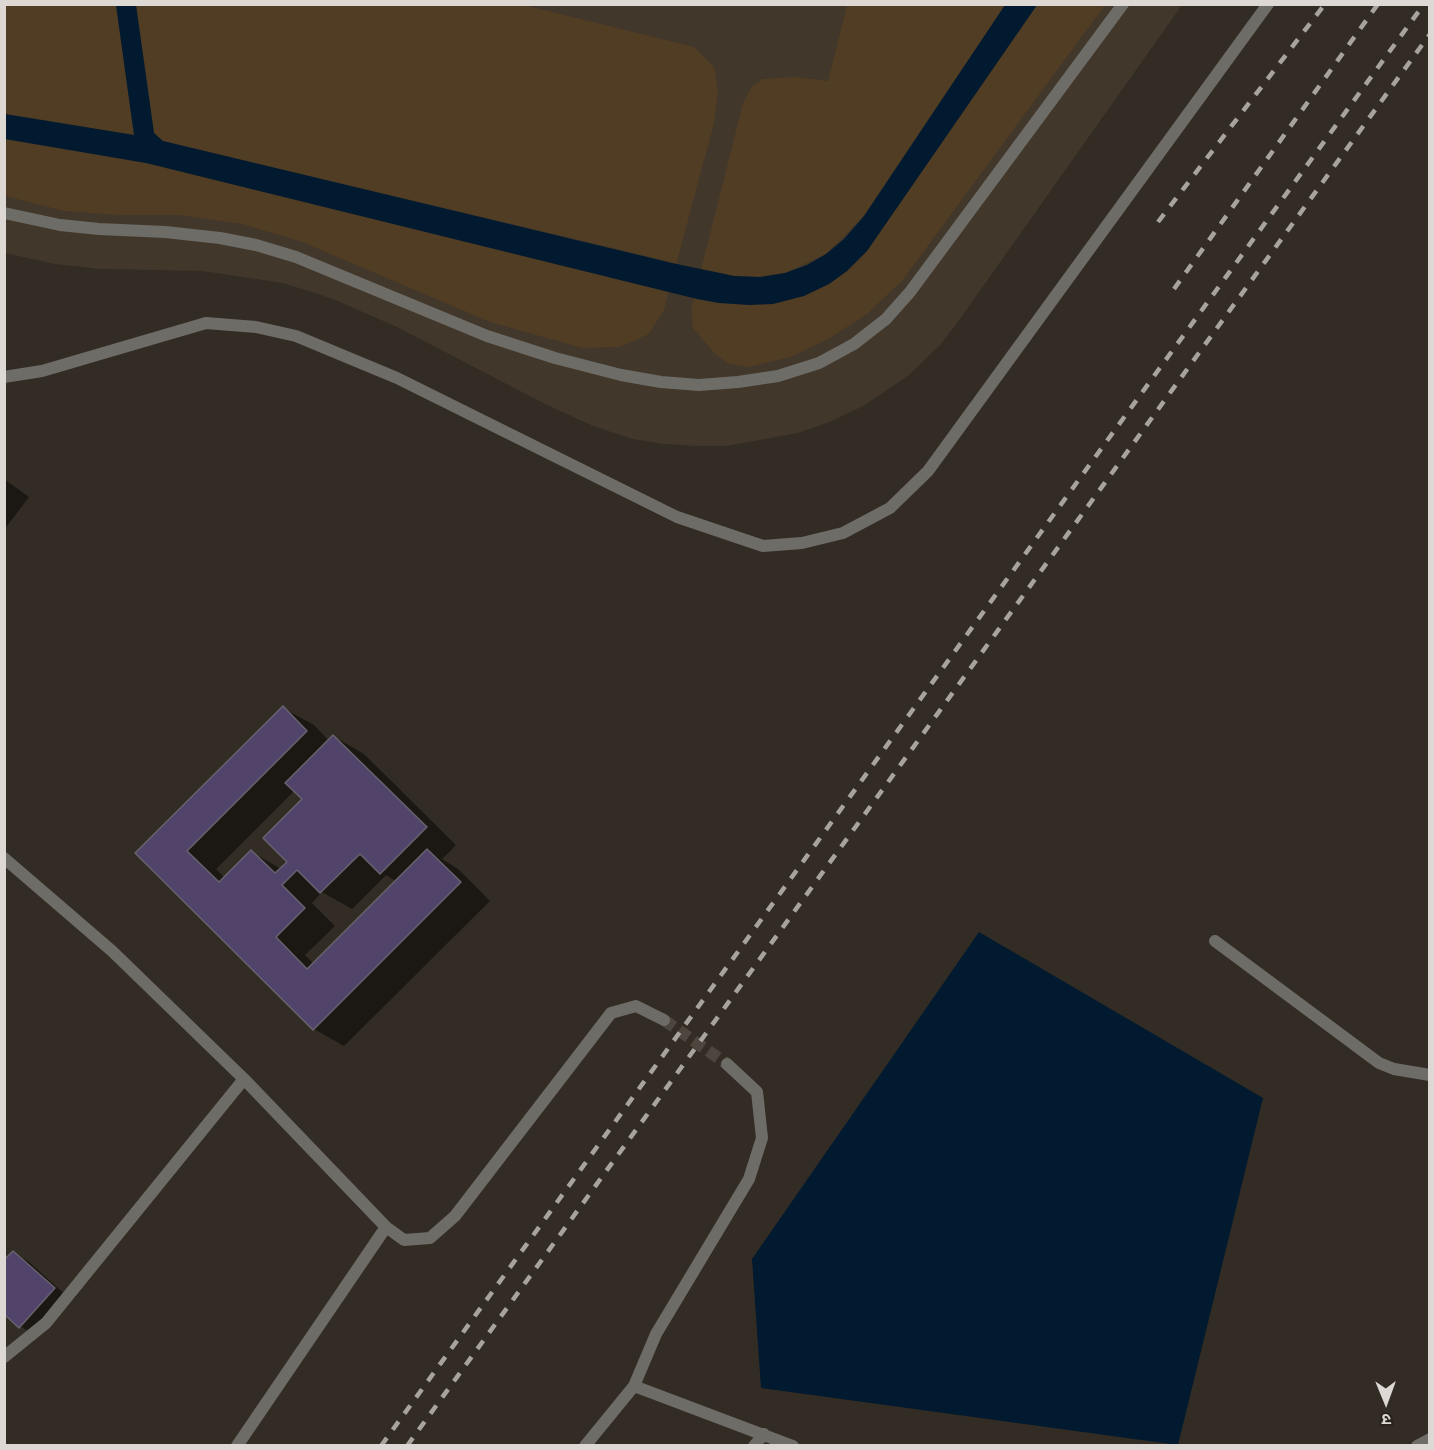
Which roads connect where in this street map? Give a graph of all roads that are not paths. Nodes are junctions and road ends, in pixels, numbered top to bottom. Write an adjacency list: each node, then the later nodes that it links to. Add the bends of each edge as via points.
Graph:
1 (1123, 4): 3 (street, via 886,319 854,344 819,363 778,376 699,385 621,375 488,336 296,257 256,245 187,234 60,225)
2 (1268, 4): 4 (street, via 928,471 890,508 843,533 802,543 763,546 677,517 397,378 296,336 256,327 206,323 42,371)
3 (4, 213)
4 (4, 377)
5 (4, 858): 10 (street, via 112,951)
6 (1215, 941): 9 (street, via 1379,1063)
7 (664, 1020): 11 (street, via 636,1006 611,1013 455,1216 430,1238 404,1240)
8 (728, 1064): 13 (street, via 757,1092 762,1138 749,1179 656,1334)
9 (1430, 1075)
10 (244, 1079): 11 (street); 12 (street, via 46,1323)
11 (386, 1227): 16 (street)
12 (4, 1357)
13 (634, 1386): 14 (street); 17 (street)
14 (764, 1434): 18 (street); 19 (street)
15 (1430, 1439): 20 (street)
16 (237, 1446)
17 (585, 1446)
18 (754, 1446)
19 (793, 1446)
20 (1417, 1446)

